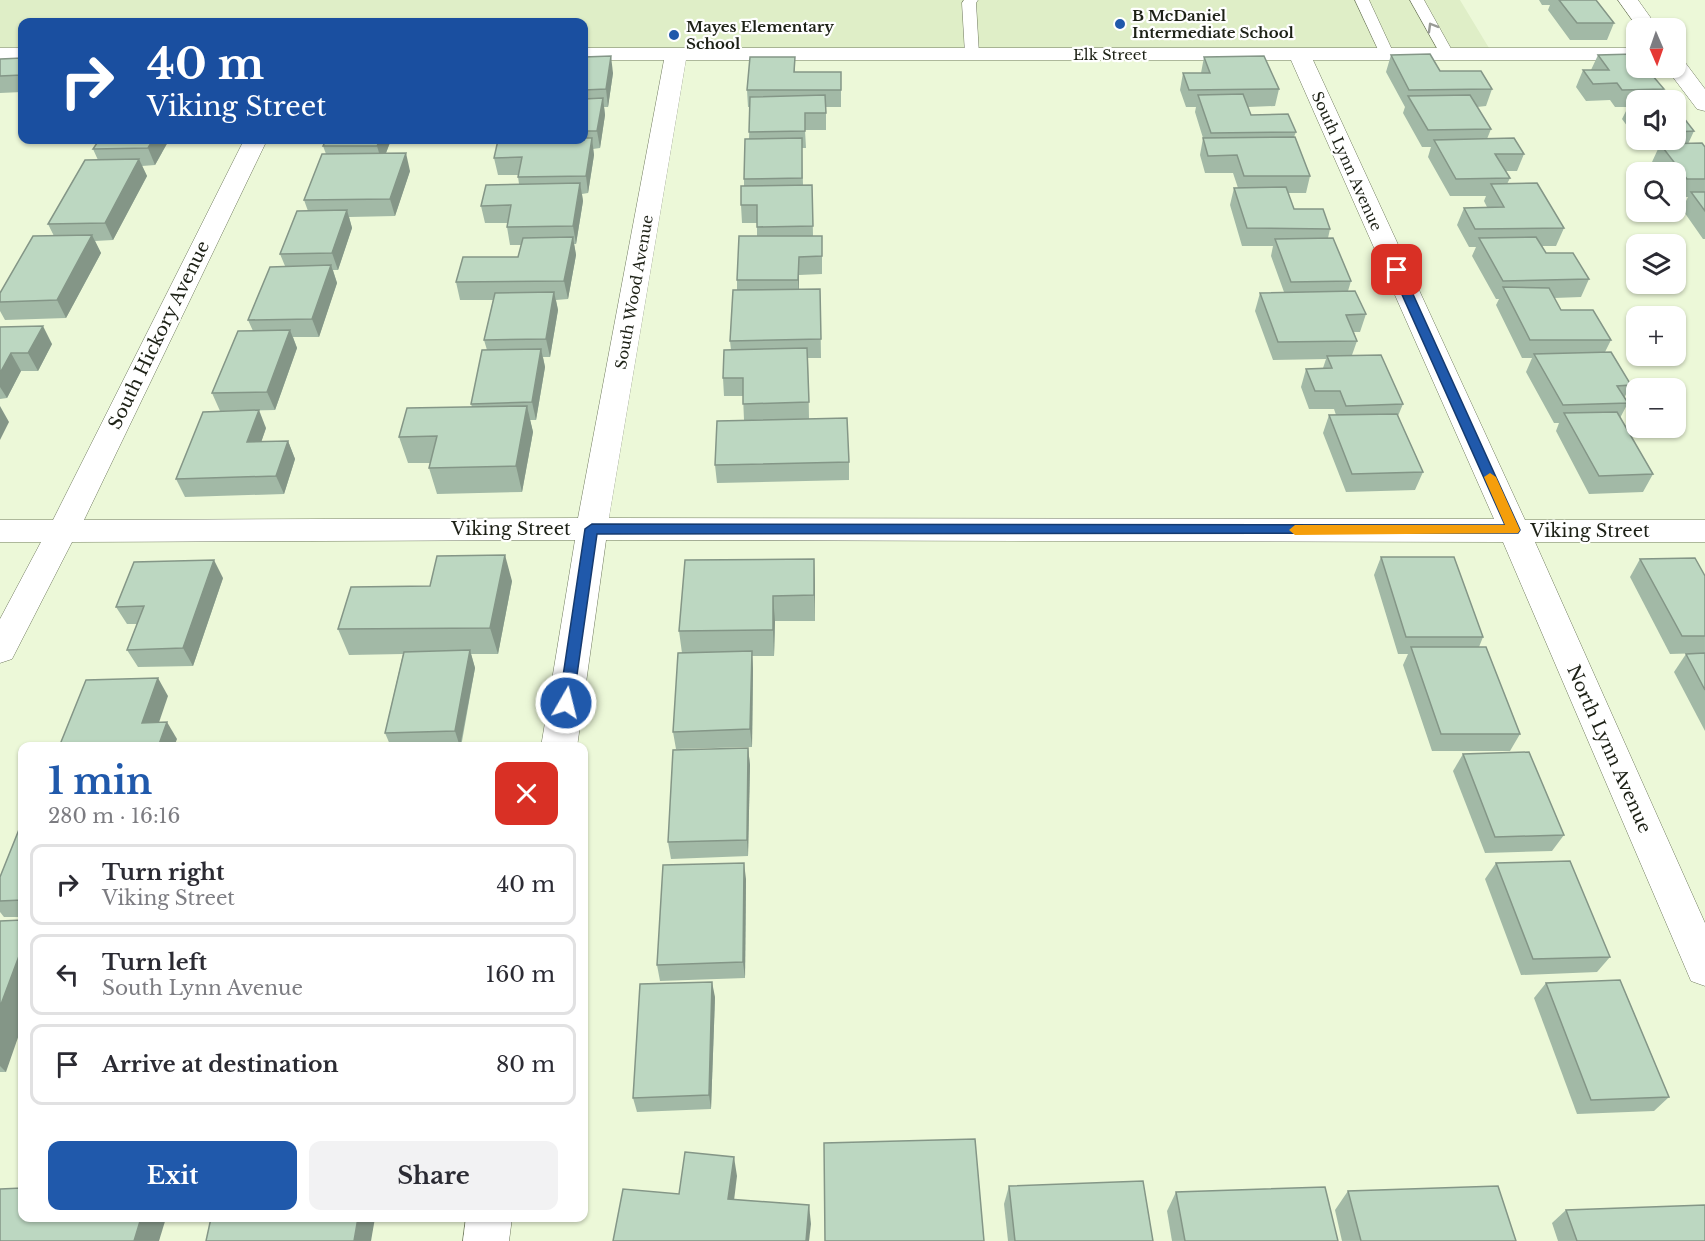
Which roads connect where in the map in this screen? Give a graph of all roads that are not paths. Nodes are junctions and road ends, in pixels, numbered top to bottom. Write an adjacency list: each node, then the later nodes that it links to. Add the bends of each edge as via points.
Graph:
1 (971, 0): 10 (lane)
2 (1362, 0): 12 (lane)
3 (1417, 0): 13 (lane, one-way to 3)
4 (1628, 0): 5 (street)
5 (1641, 18)
6 (0, 54): 7 (street)
7 (18, 54)
8 (588, 54): 9 (street, Elk Street)
9 (676, 54): 10 (street, Elk Street); 18 (street, South Wood Avenue)
10 (972, 54): 11 (street, Elk Street)
11 (1299, 54): 12 (street, Elk Street); 20 (street, South Lynn Avenue)
12 (1387, 54): 13 (street, Elk Street)
13 (1447, 54): 14 (street, Elk Street)
14 (1626, 54)
15 (1685, 78): 16 (street)
16 (1705, 104)
17 (253, 144): 19 (street, South Hickory Avenue)
18 (592, 529): 19 (street, Viking Street); 20 (street, Viking Street); 24 (street, South Wood Avenue)
19 (63, 530): 21 (street, Viking Street); 23 (street, South Hickory Avenue)
20 (1514, 530): 22 (street, Viking Street); 25 (street, North Lynn Avenue)
21 (0, 531)
22 (1705, 531)
23 (0, 650)
24 (560, 742)
25 (1705, 968)
26 (488, 1222): 27 (street)
27 (486, 1241)

